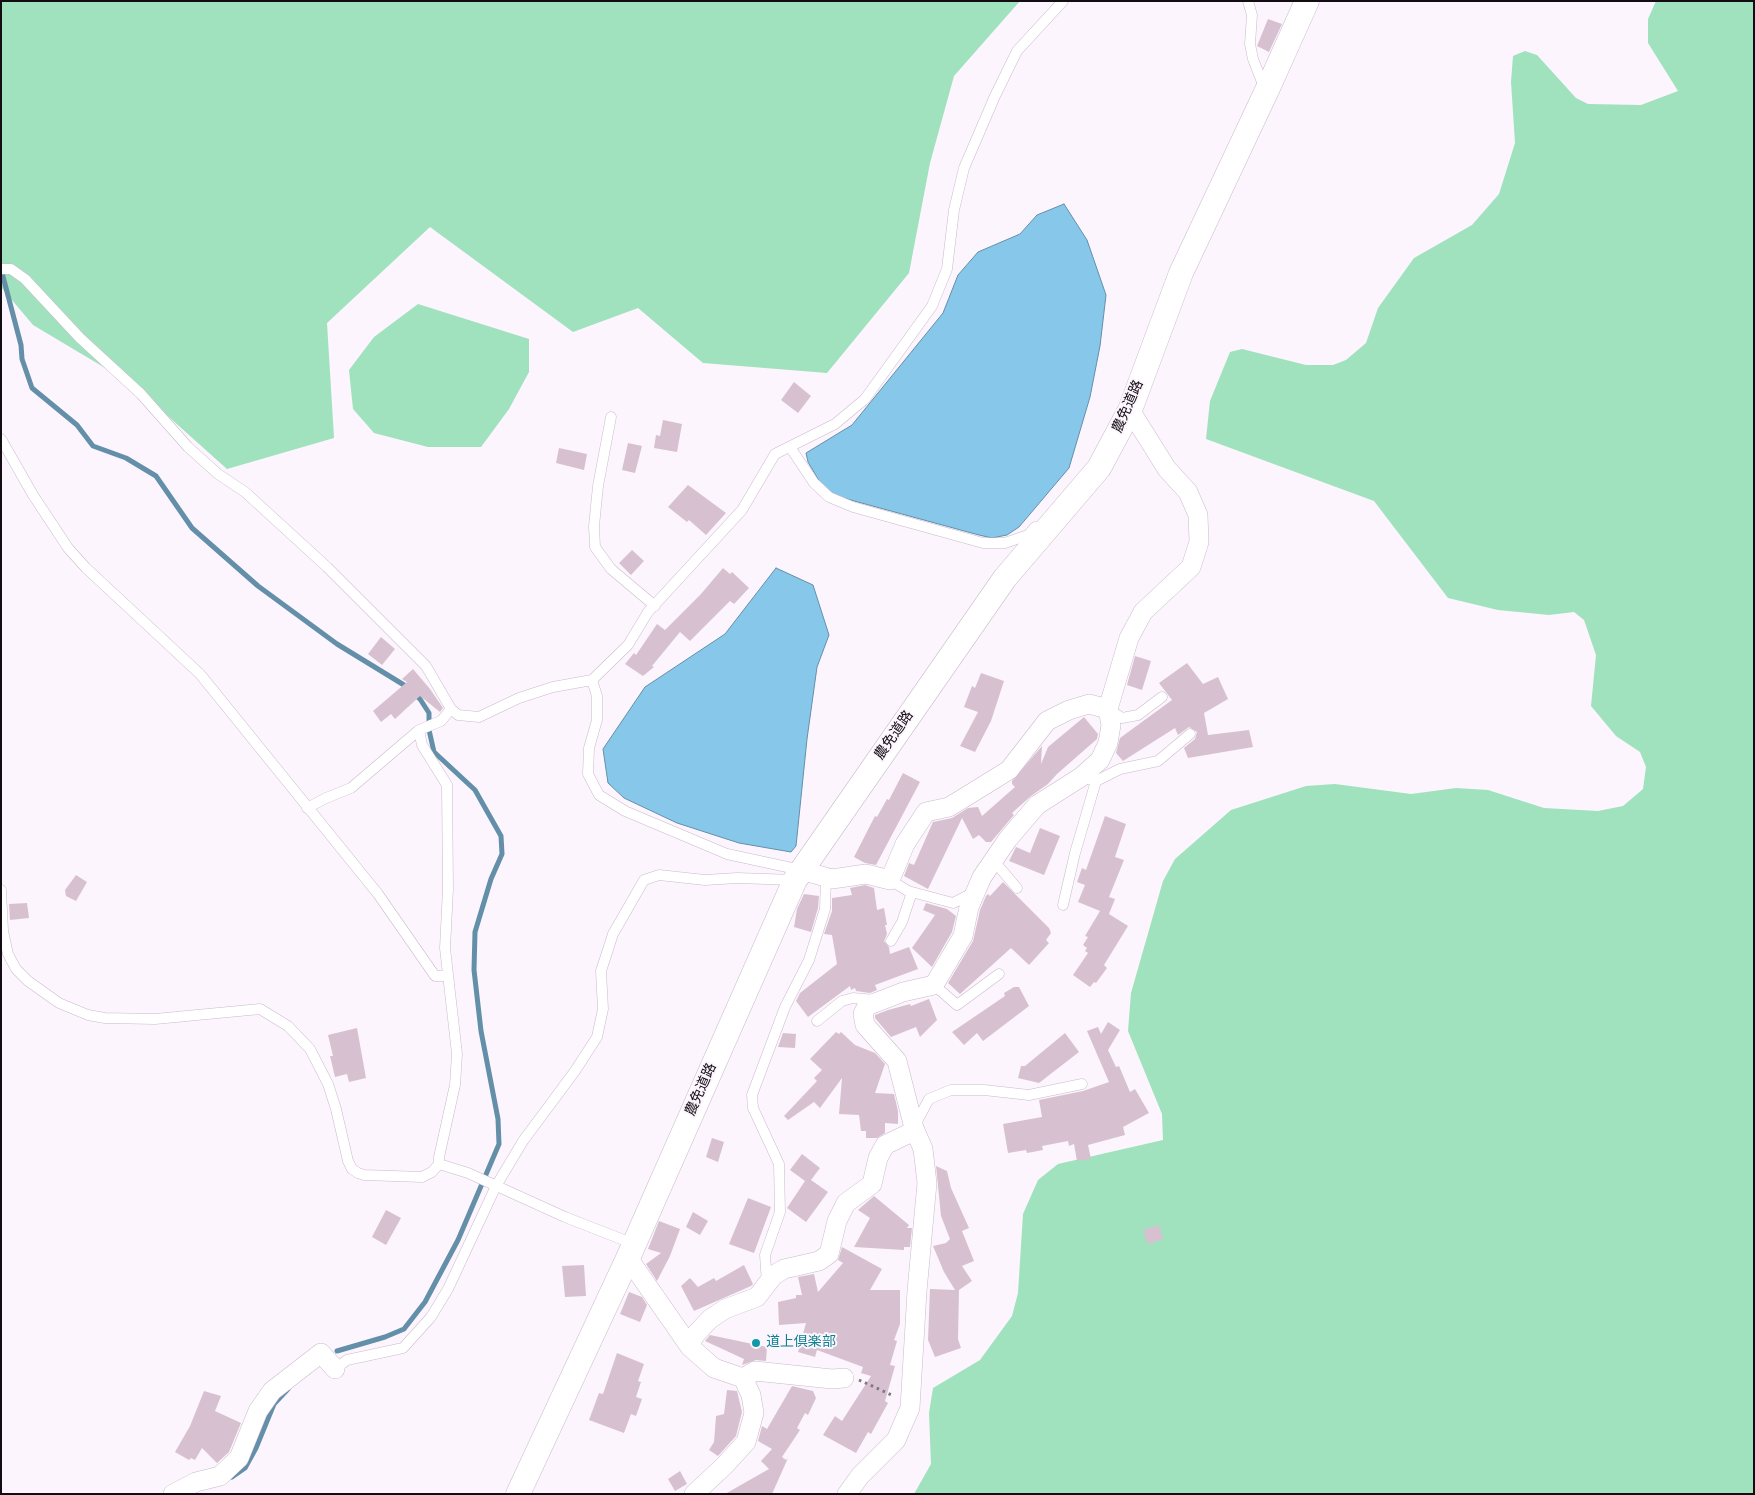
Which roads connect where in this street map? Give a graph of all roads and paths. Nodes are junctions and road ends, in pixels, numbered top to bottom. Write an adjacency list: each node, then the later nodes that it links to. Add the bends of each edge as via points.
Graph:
1 (1063, 1): 9 (lane, via 1017,51 994,96 964,168 954,210 947,269 932,306 865,399 835,424)
2 (1248, 1): 4 (lane, via 1252,15 1250,44 1253,59 1262,82)
3 (1307, 1): 4 (street, 農免道路)
4 (1268, 88): 6 (street, 農免道路, via 1181,273)
5 (1, 269): 14 (lane, via 11,269 25,278 80,338 141,394 188,447 218,474 245,492 327,567 426,666)
6 (1130, 410): 10 (street, 農免道路); 15 (street, via 1167,469 1188,492 1198,515 1199,542 1192,566 1144,612 1128,638)
7 (611, 417): 11 (lane, via 598,486 594,526 596,547 611,569)
8 (1, 439): 19 (lane, via 68,548 200,674)
9 (790, 447): 10 (lane, via 814,483 829,496 853,507 983,543 1005,543 1028,535 1078,478); 11 (lane, via 775,454 742,510)
10 (1099, 468): 21 (street, 農免道路, via 1005,578)
11 (655, 606): 12 (lane, via 628,645)
12 (592, 680): 14 (lane, via 553,687 519,698 479,717 458,715); 21 (lane, via 597,696 597,720 588,774 600,795 625,812 727,854)
13 (1162, 697): 15 (lane, via 1138,715 1122,718)
14 (451, 708): 16 (lane, via 441,721)
15 (1108, 709): 18 (street, via 1111,725 1108,743); 23 (street, via 1089,704 1047,721 1009,770 949,807 926,812 905,844)
16 (419, 730): 19 (lane, via 351,788); 31 (lane, via 425,751 447,786)
17 (1190, 734): 18 (lane, via 1158,761)
18 (1088, 779): 20 (street, via 1037,806); 28 (lane)
19 (307, 808): 31 (lane, via 378,894 435,976)
20 (993, 860): 24 (lane); 26 (street)
21 (798, 875): 22 (street); 38 (lane, via 705,880 658,874 644,880 613,934 601,971 603,1009 597,1037); 39 (street, 農免道路)
22 (826, 877): 23 (street, via 866,874); 40 (lane, via 825,909 809,960 785,1007 752,1095 753,1108 779,1164 780,1212 765,1255)
23 (890, 880): 27 (lane)
24 (1017, 888)
25 (1, 890): 37 (lane, via 8,954 28,981 59,1003 105,1018 155,1019 260,1008 288,1026 310,1048 328,1084 352,1169 364,1175 422,1177)
26 (976, 891): 27 (lane, via 953,903); 32 (street, via 963,936)
27 (912, 892): 29 (lane, via 902,922)
28 (1063, 905)
29 (891, 941)
30 (999, 974): 32 (lane, via 957,1005)
31 (447, 976): 37 (lane, via 457,1054 456,1085)
32 (934, 985): 33 (street)
33 (880, 1001): 34 (lane, via 853,998 842,1001); 36 (street, via 867,1006 863,1014 865,1025 897,1061)
34 (817, 1021)
35 (1082, 1084): 36 (lane, via 1029,1095 951,1090 929,1099)
36 (914, 1128): 40 (street, via 885,1145 878,1158 872,1184 846,1203 837,1221 829,1254 819,1261 784,1269); 45 (street, via 923,1149 927,1183 910,1408)
37 (439, 1164): 38 (lane)
38 (494, 1185): 39 (lane); 42 (lane, via 448,1289 431,1317 403,1348 347,1360)
39 (631, 1251): 41 (street); 47 (street, 農免道路)
40 (767, 1282): 41 (street, via 758,1297 725,1309 710,1319 694,1336)
41 (690, 1347): 43 (street, via 714,1368)
42 (335, 1369): 46 (street, via 321,1353 272,1392 258,1411 239,1458 220,1476 196,1482)
43 (743, 1378): 44 (street, via 755,1371); 48 (street, via 751,1395 754,1413 746,1442)
44 (844, 1378): 45 (path, via 864,1380 898,1398)
45 (903, 1425): 49 (street, via 896,1440)
46 (173, 1494)
47 (518, 1494)
48 (694, 1494)
49 (847, 1494)

